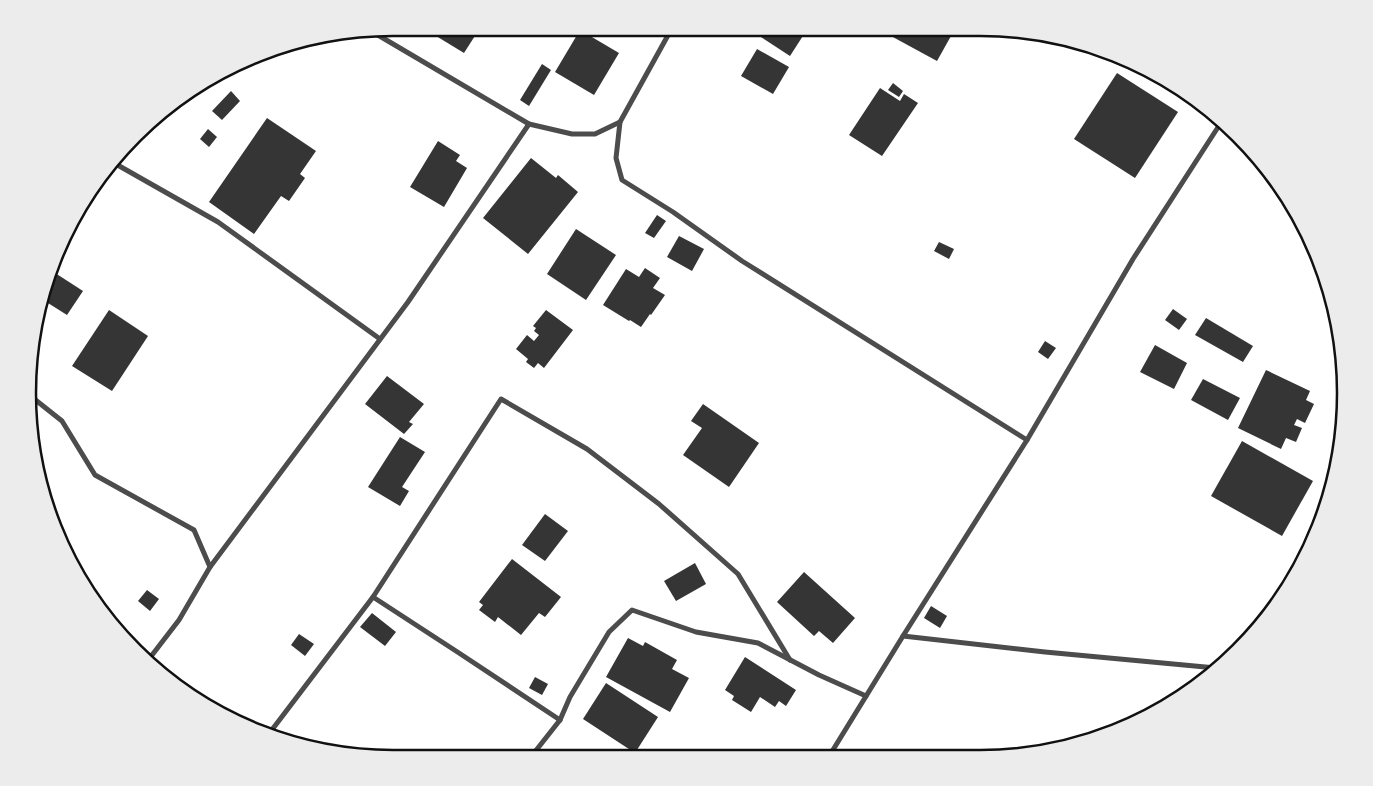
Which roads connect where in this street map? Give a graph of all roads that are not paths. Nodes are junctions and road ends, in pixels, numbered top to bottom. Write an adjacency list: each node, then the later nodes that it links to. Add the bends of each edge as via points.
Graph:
1 (668, 36): 3 (street)
2 (380, 37): 4 (street)
3 (620, 122): 4 (street, via 595,134 572,134); 9 (street, via 616,158 622,180 674,212 742,261)
4 (529, 124): 7 (street)
5 (1218, 128): 9 (street, via 1133,259)
6 (119, 166): 7 (street, via 218,222)
7 (380, 338): 10 (street)
8 (36, 401): 10 (street, via 62,421 95,475 194,530)
9 (1027, 440): 12 (street)
10 (210, 566): 13 (street, via 179,620)
11 (373, 597): 14 (street, via 501,399 587,449 660,504 738,574); 17 (street); 18 (street)
12 (903, 636): 15 (street); 16 (street)
13 (152, 655)
14 (790, 660): 16 (street); 17 (street, via 758,643 696,632 632,610 609,632)
15 (1208, 667)
16 (866, 696): 20 (street)
17 (560, 720): 19 (street)
18 (273, 729)
19 (536, 750)
20 (833, 750)

